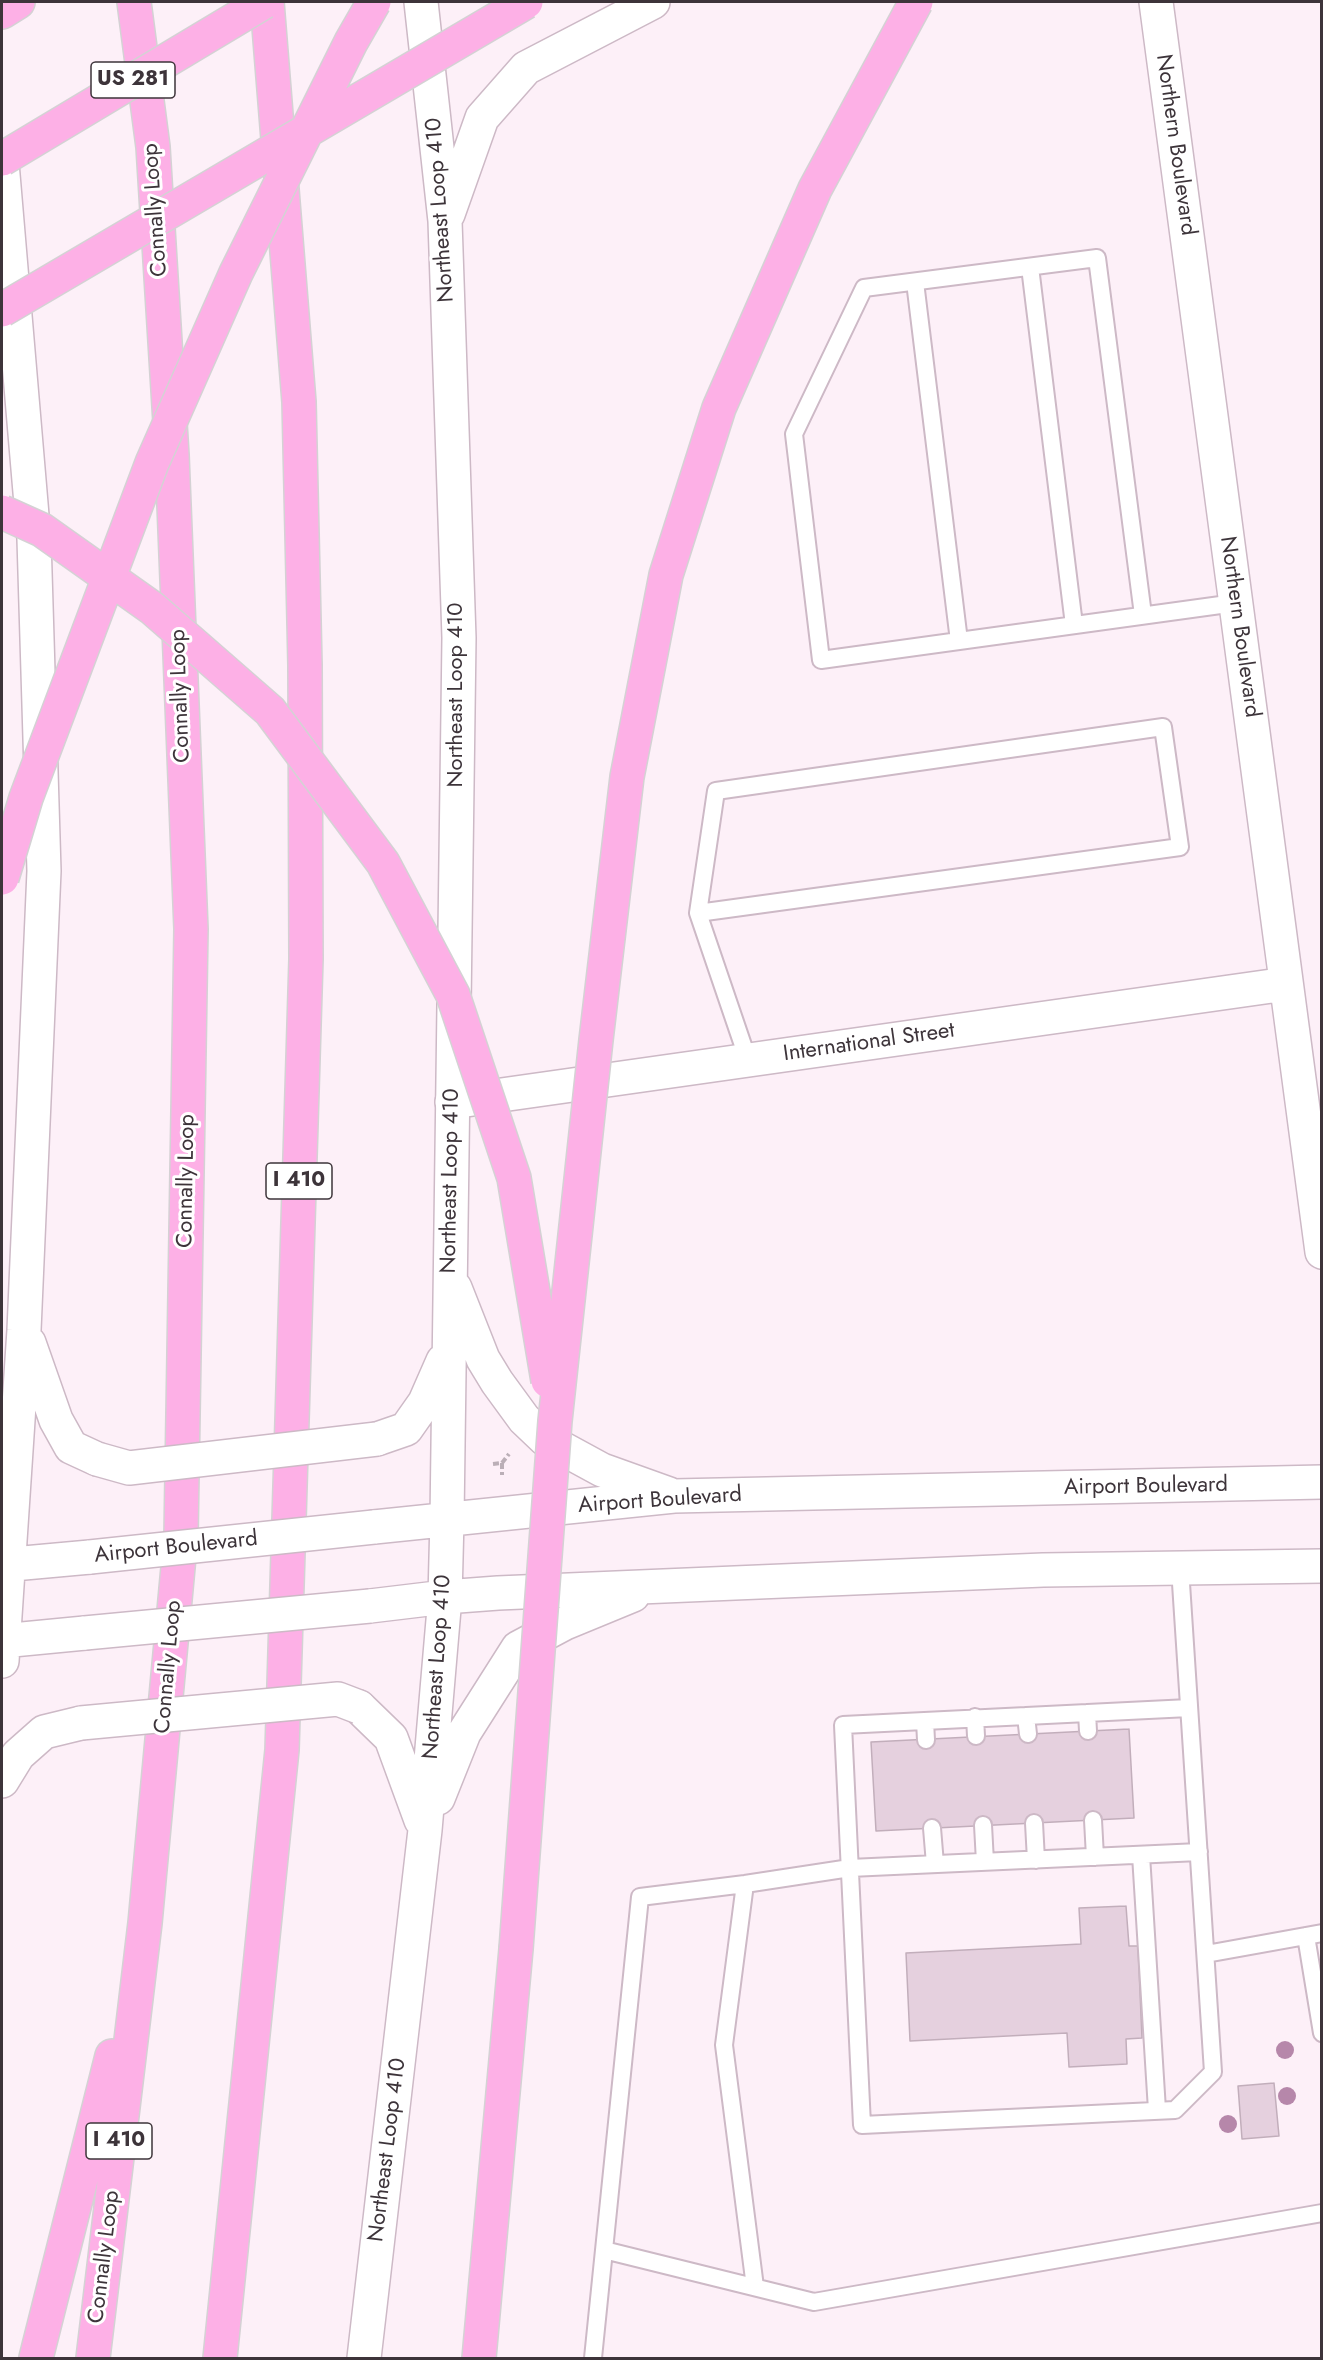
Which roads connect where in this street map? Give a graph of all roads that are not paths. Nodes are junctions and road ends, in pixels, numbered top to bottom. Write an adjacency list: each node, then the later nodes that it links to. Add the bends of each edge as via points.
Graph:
1 (18, 2): 10 (highway)
2 (134, 2): 66 (highway, Connally Loop / I 410, via 153,147 172,455 191,929 181,1535)
3 (266, 2): 11 (highway, US 281, bridge); 76 (highway, I 410, via 299,402 306,665 306,959 282,1750)
4 (374, 2): 23 (highway, bridge, via 236,273 152,463 26,798)
5 (421, 2): 12 (main road, Northeast Loop 410)
6 (526, 2): 15 (highway, bridge)
7 (653, 2): 12 (main road, via 526,68 482,118)
8 (916, 2): 33 (highway, bridge, via 815,189 719,408 666,575 627,777)
9 (1156, 2): 19 (main road, Northern Boulevard)
10 (2, 12)
11 (2, 161): 18 (main road)
12 (445, 221): 27 (main road, Northeast Loop 410, via 459,638)
13 (1030, 267): 14 (lane); 20 (lane, via 1098,258); 21 (lane)
14 (915, 282): 22 (lane); 22 (lane, via 864,288 794,434 821,660)
15 (2, 309)
16 (2, 507): 18 (main road)
17 (2, 512): 33 (highway, bridge, via 42,530 152,608 270,711 383,863 453,994 514,1178)
18 (34, 539): 30 (main road, via 44,871)
19 (1235, 603): 20 (lane); 25 (main road, Northern Boulevard)
20 (1143, 615): 21 (lane)
21 (1074, 625): 22 (lane)
22 (959, 641)
23 (2, 878)
24 (698, 913): 24 (lane, via 716,791 1164,727 1180,847); 26 (lane)
25 (1286, 984): 26 (main road, International Street); 28 (main road, Northern Boulevard)
26 (748, 1060): 27 (main road, International Street)
27 (452, 1102): 29 (main road, Northeast Loop 410)
28 (1322, 1252)
29 (449, 1274): 31 (main road, Northeast Loop 410); 35 (main road, via 483,1359 524,1419 545,1439 572,1455)
30 (24, 1330): 31 (main road, bridge, via 71,1447 129,1468 377,1439 406,1429 425,1402); 32 (main road); 37 (main road)
31 (448, 1350): 36 (main road, Northeast Loop 410)
32 (2, 1380)
33 (555, 1421): 78 (highway, bridge, via 516,1949)
34 (1322, 1482): 35 (main road, Airport Boulevard)
35 (674, 1496): 36 (main road, Airport Boulevard)
36 (447, 1519): 37 (main road, Airport Boulevard, bridge); 41 (main road, Northeast Loop 410)
37 (5, 1565): 42 (main road)
38 (1322, 1566): 39 (main road)
39 (1180, 1568): 40 (main road, via 1043,1569); 43 (lane)
40 (650, 1588): 41 (main road); 57 (main road, via 565,1623 518,1648 464,1733)
41 (445, 1597): 42 (main road, bridge, via 85,1633); 57 (main road, Northeast Loop 410)
42 (2, 1647)
43 (1189, 1708): 44 (lane); 58 (lane)
44 (1087, 1713): 45 (lane); 48 (lane)
45 (1026, 1716): 46 (lane); 49 (lane)
46 (975, 1718): 47 (lane); 50 (lane)
47 (925, 1721): 51 (lane); 64 (lane, via 843,1725)
48 (1088, 1731)
49 (1028, 1734)
50 (976, 1736)
51 (926, 1740)
52 (2, 1781): 57 (main road, bridge, via 18,1755 44,1732 81,1723 338,1699 359,1707 391,1738)
53 (1093, 1820): 60 (lane)
54 (1034, 1823): 61 (lane)
55 (983, 1825): 62 (lane)
56 (932, 1828): 63 (lane)
57 (425, 1830): 77 (main road, Northeast Loop 410)
58 (1199, 1852): 59 (lane); 68 (lane)
59 (1141, 1855): 60 (lane); 70 (lane)
60 (1095, 1857): 61 (lane)
61 (1035, 1860): 62 (lane)
62 (985, 1862): 63 (lane)
63 (935, 1864): 64 (lane)
64 (850, 1868): 65 (lane); 70 (lane, via 862,2125)
65 (745, 1884): 72 (lane, via 640,1897); 73 (lane, via 724,2045)
66 (145, 1923): 74 (highway); 75 (highway, Connally Loop / I 410)
67 (1314, 1935): 68 (lane); 69 (lane)
68 (1206, 1954): 70 (lane, via 1214,2072 1175,2110)
69 (1322, 2032)
70 (1157, 2110)
71 (1322, 2213): 73 (lane, via 814,2302)
72 (604, 2250): 73 (lane); 79 (lane)
73 (755, 2287)
74 (36, 2358)
75 (93, 2358)
76 (220, 2358)
77 (364, 2358)
78 (479, 2358)
79 (593, 2358)

